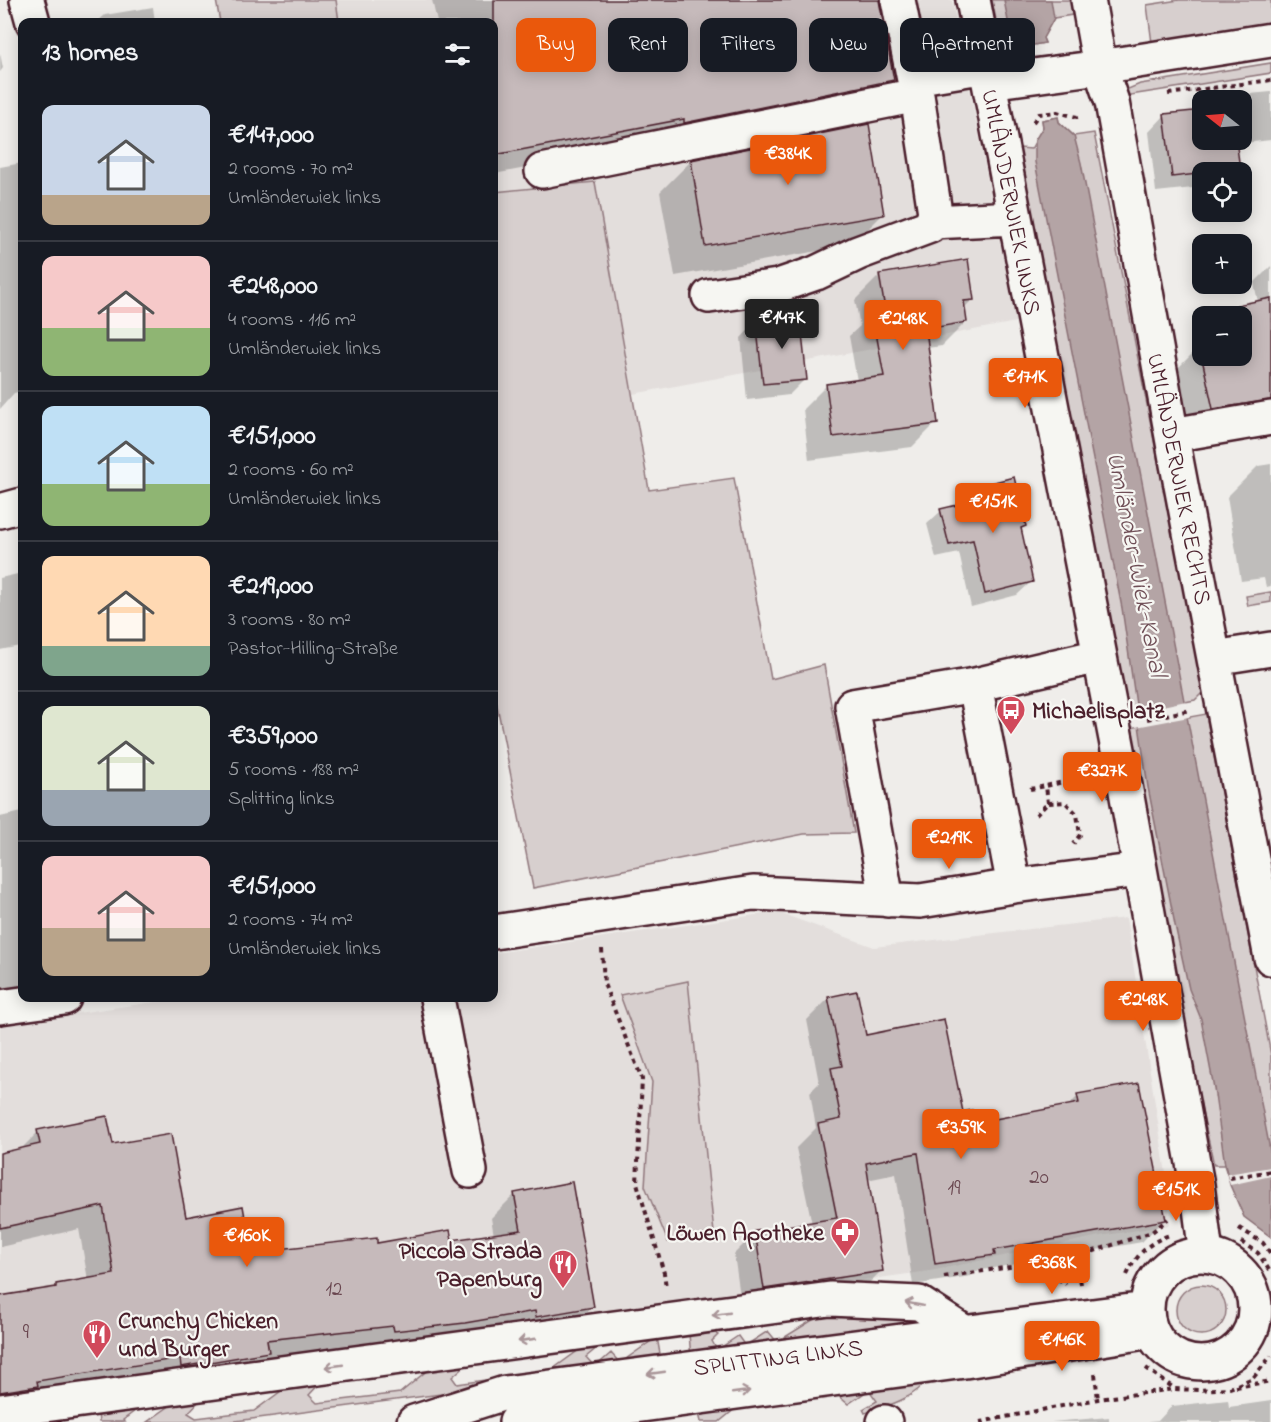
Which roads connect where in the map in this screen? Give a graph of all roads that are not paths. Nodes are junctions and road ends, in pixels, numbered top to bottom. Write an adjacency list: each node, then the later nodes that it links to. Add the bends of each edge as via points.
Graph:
1 (27, 0): 5 (street)
2 (898, 0): 9 (street)
3 (973, 0): 8 (street, UMLÄNDERWIEK LINKS)
4 (1088, 0): 7 (street, UMLÄNDERWIEK RECHTS)
5 (32, 18)
6 (1271, 40): 7 (street)
7 (1100, 67): 8 (street); 15 (street, UMLÄNDERWIEK RECHTS, via 1112,102)
8 (988, 74): 9 (street); 11 (street, UMLÄNDERWIEK LINKS)
9 (916, 87): 10 (street); 12 (street, via 935,213)
10 (542, 171)
11 (1015, 218): 12 (street); 19 (street, UMLÄNDERWIEK LINKS)
12 (932, 222): 13 (street, via 778,286)
13 (709, 296)
14 (1271, 418): 15 (street)
15 (1172, 435): 20 (street, UMLÄNDERWIEK RECHTS)
16 (18, 506): 17 (street)
17 (0, 511)
18 (1271, 649): 20 (street)
19 (1099, 656): 21 (street); 22 (street, UMLÄNDERWIEK LINKS)
20 (1214, 658): 26 (street, UMLÄNDERWIEK RECHTS)
21 (975, 685): 23 (street); 24 (street, via 852,706)
22 (1140, 870): 23 (street); 31 (street, UMLÄNDERWIEK LINKS)
23 (1014, 886): 24 (street, via 920,901)
24 (887, 900): 25 (street, via 753,892)
25 (498, 931)
26 (1271, 958)
27 (36, 1002): 29 (street)
28 (438, 1002): 30 (street)
29 (0, 1007)
30 (470, 1171)
31 (1204, 1242): 32 (street, via 1239,1269); 33 (street, via 1158,1275)
32 (1264, 1308): 33 (street, via 1239,1349 1224,1359 1207,1363 1173,1356)
33 (1135, 1322): 34 (street, SPLITTING LINKS); 37 (street, one-way to 33, via 965,1362)
34 (964, 1332): 35 (street, one-way to 35, via 919,1303 830,1299); 36 (street, SPLITTING LINKS, one-way to 36, via 505,1393)
35 (0, 1411)
36 (414, 1422)
37 (516, 1422)

